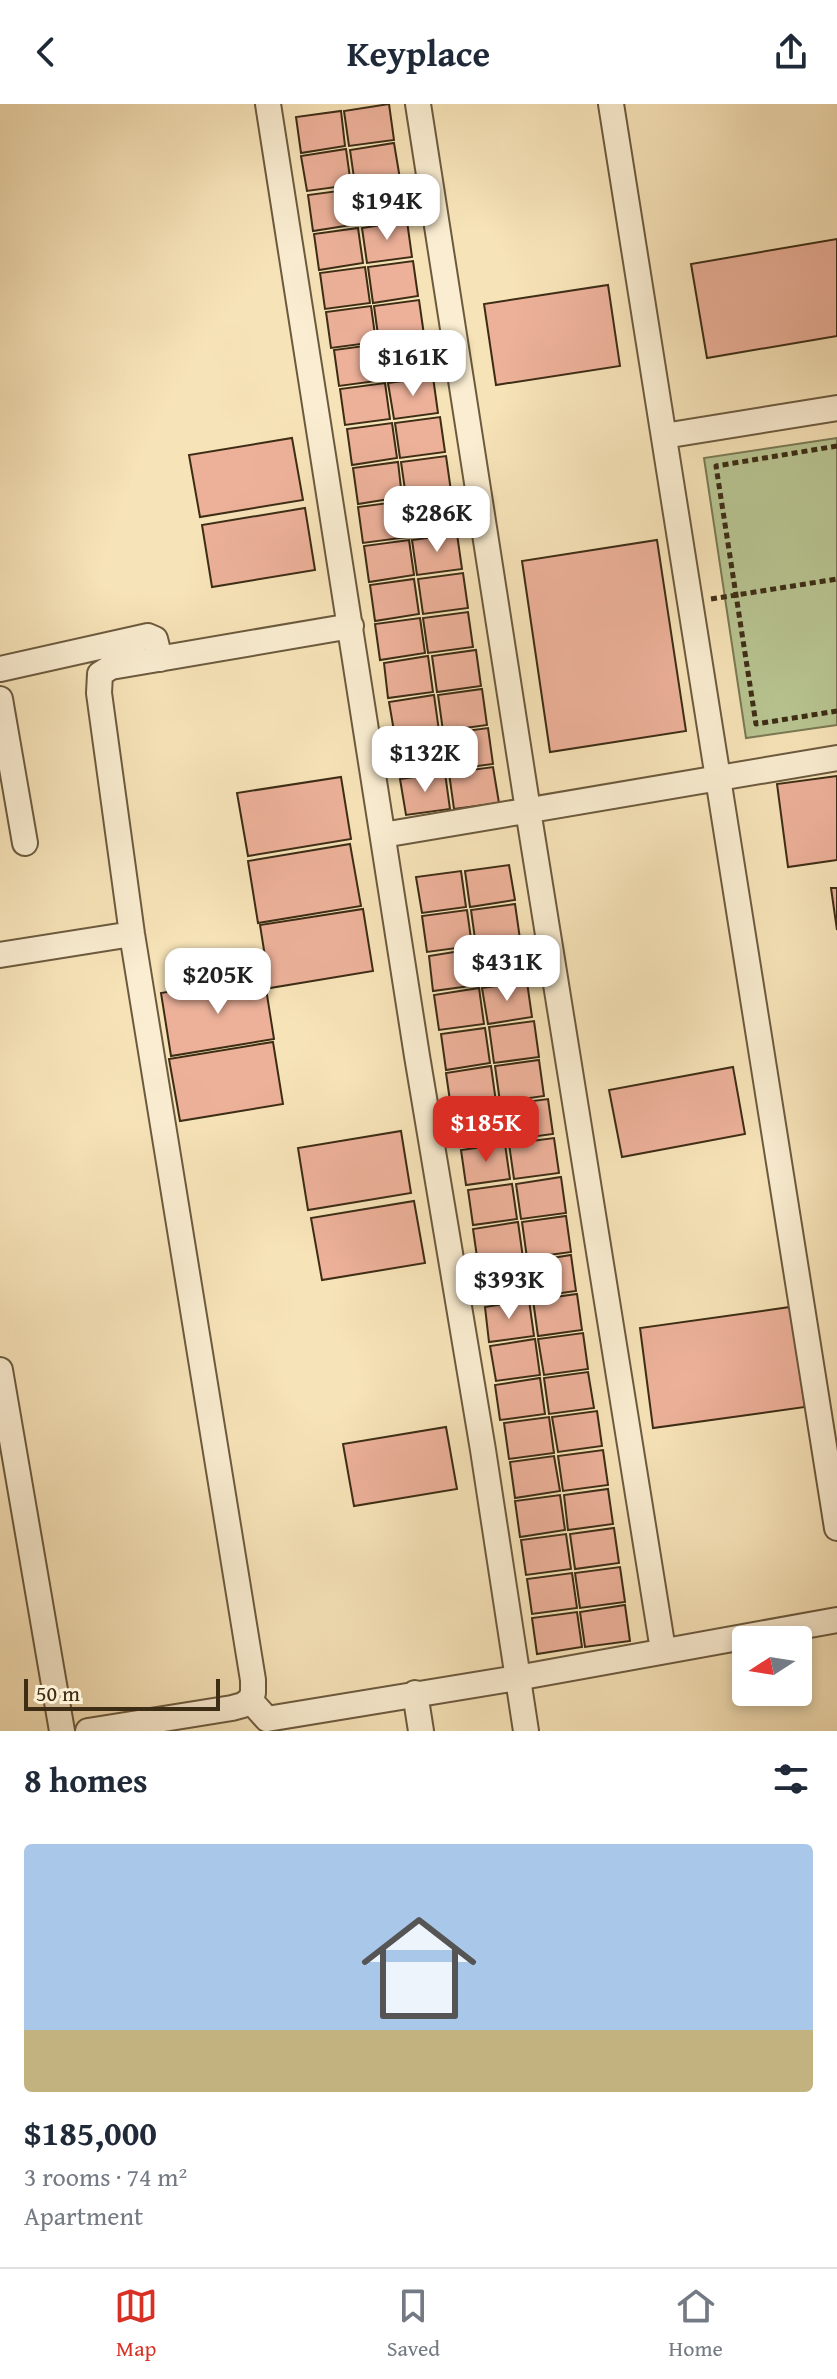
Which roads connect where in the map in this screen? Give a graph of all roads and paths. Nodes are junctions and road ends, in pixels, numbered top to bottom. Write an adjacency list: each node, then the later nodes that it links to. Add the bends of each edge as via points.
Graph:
1 (268, 104): 10 (street)
2 (418, 104): 17 (street)
3 (611, 104): 5 (street)
4 (837, 408): 5 (street)
5 (664, 436): 9 (street)
6 (837, 446): 8 (path, via 716,466)
7 (837, 579): 8 (path)
8 (736, 595): 9 (path); 14 (path, via 756,724)
9 (691, 602): 16 (street)
10 (351, 626): 11 (street); 18 (street)
11 (160, 659): 12 (street, via 155,639 148,636); 20 (street, via 111,667 100,674)
12 (0, 669)
13 (0, 699): 19 (street)
14 (837, 711)
15 (837, 758): 16 (street)
16 (719, 777): 17 (street); 23 (street)
17 (528, 810): 18 (street); 25 (street)
18 (383, 835): 26 (street)
19 (25, 843)
20 (132, 934): 21 (street); 28 (street, via 253,1680)
21 (0, 955)
22 (0, 1370): 30 (street)
23 (837, 1528)
24 (837, 1620): 25 (street)
25 (663, 1650): 26 (street)
26 (517, 1678): 27 (street); 33 (street)
27 (415, 1693): 29 (street); 32 (street)
28 (250, 1700): 29 (street); 31 (street, via 232,1708)
29 (263, 1725)
30 (62, 1731)
31 (88, 1731)
32 (421, 1731)
33 (526, 1731)

